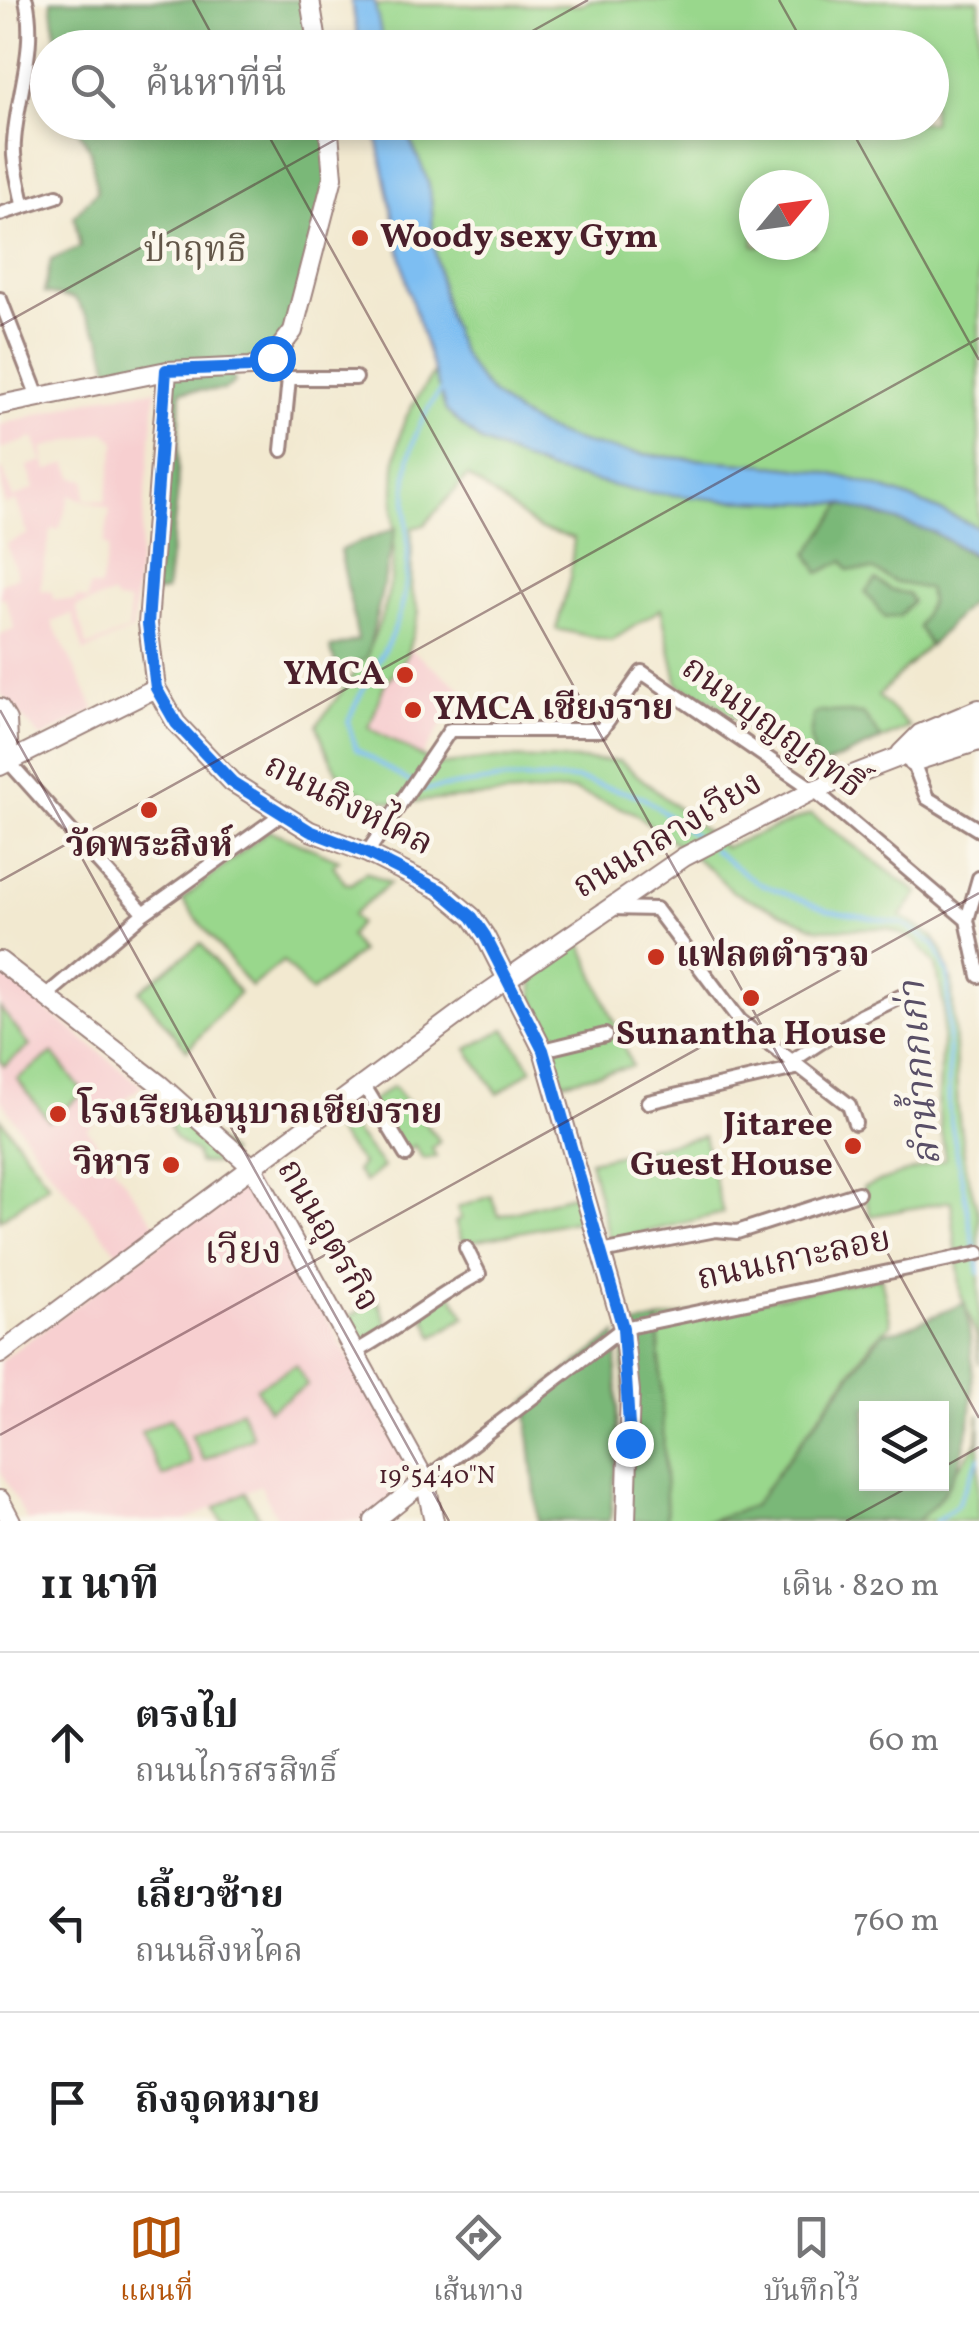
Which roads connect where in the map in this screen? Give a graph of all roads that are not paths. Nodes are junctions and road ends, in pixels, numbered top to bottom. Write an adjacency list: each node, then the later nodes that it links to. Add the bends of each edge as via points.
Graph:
1 (26, 0): 6 (street, via 27,76 13,148)
2 (310, 0): 3 (main road)
3 (315, 30)
4 (330, 140): 9 (main road, via 334,177 293,331 272,358)
5 (57, 196): 6 (street)
6 (23, 205): 7 (street)
7 (0, 214)
8 (0, 299): 13 (street)
9 (251, 367): 10 (main road); 11 (street)
10 (166, 370): 13 (main road); 16 (main road, ถนนสิงหไคล, via 148,624)
11 (290, 378): 12 (street); 15 (street)
12 (356, 378)
13 (38, 396): 14 (main road)
14 (0, 405)
15 (282, 450)
16 (156, 688): 22 (main road); 24 (main road, ถนนสิงหไคล, via 208,760)
17 (0, 708): 22 (main road, via 7,720)
18 (979, 709): 21 (main road, via 920,734)
19 (979, 726): 21 (main road, ถนนกลางเวียง)
20 (979, 741): 21 (main road)
21 (905, 760): 23 (main road, ถนนกลางเวียง); 25 (street, via 927,798)
22 (4, 764): 29 (street)
23 (814, 790): 26 (street, ถนนบุญญฤทธิ์, via 642,672 601,730 450,730); 28 (main road, ถนนกลางเวียง, via 718,836); 30 (street, ถนนบุญญฤทธิ์)
24 (282, 814): 26 (main road, ถนนสิงหไคล); 29 (street)
25 (979, 830)
26 (367, 853): 33 (main road, ถนนสิงหไคล, via 454,902 485,936)
27 (979, 878): 30 (street)
28 (608, 908): 33 (main road, ถนนกลางเวียง); 38 (street, via 656,909 740,1021)
29 (144, 913): 34 (street)
30 (973, 921): 32 (street)
31 (0, 961): 34 (main road, ถนนอุตรกิจ)
32 (979, 976)
33 (508, 978): 37 (main road, ถนนสิงหไคล); 39 (main road, ถนนกลางเวียง)
34 (47, 995): 43 (main road, ถนนอุตรกิจ, via 206,1121)
35 (900, 997): 38 (street, via 861,1016)
36 (605, 1035): 37 (street)
37 (543, 1050): 46 (main road, ถนนสิงหไคล)
38 (796, 1064): 40 (street); 41 (street, via 850,1105)
39 (363, 1084): 42 (street); 43 (main road, ถนนกลางเวียง)
40 (648, 1102)
41 (855, 1123)
42 (406, 1155)
43 (254, 1168): 49 (main road, ถนนอุตรกิจ); 50 (main road, ถนนกลางเวียง)
44 (858, 1193): 46 (street, via 737,1232 716,1230)
45 (466, 1248): 49 (street, via 479,1274)
46 (601, 1252): 48 (main road, ถนนสิงหไคล)
47 (979, 1253): 48 (street, ถนนเกาะลอย)
48 (623, 1328): 51 (street); 56 (main road, ถนนสิงหไคล, via 630,1391)
49 (355, 1352): 51 (main road, ถนนอุตรกิจ)
50 (0, 1354)
51 (426, 1480): 54 (main road); 55 (main road, ถนนอุตรกิจ)
52 (0, 1500): 53 (main road)
53 (11, 1521)
54 (374, 1521)
55 (434, 1521)
56 (626, 1521)

